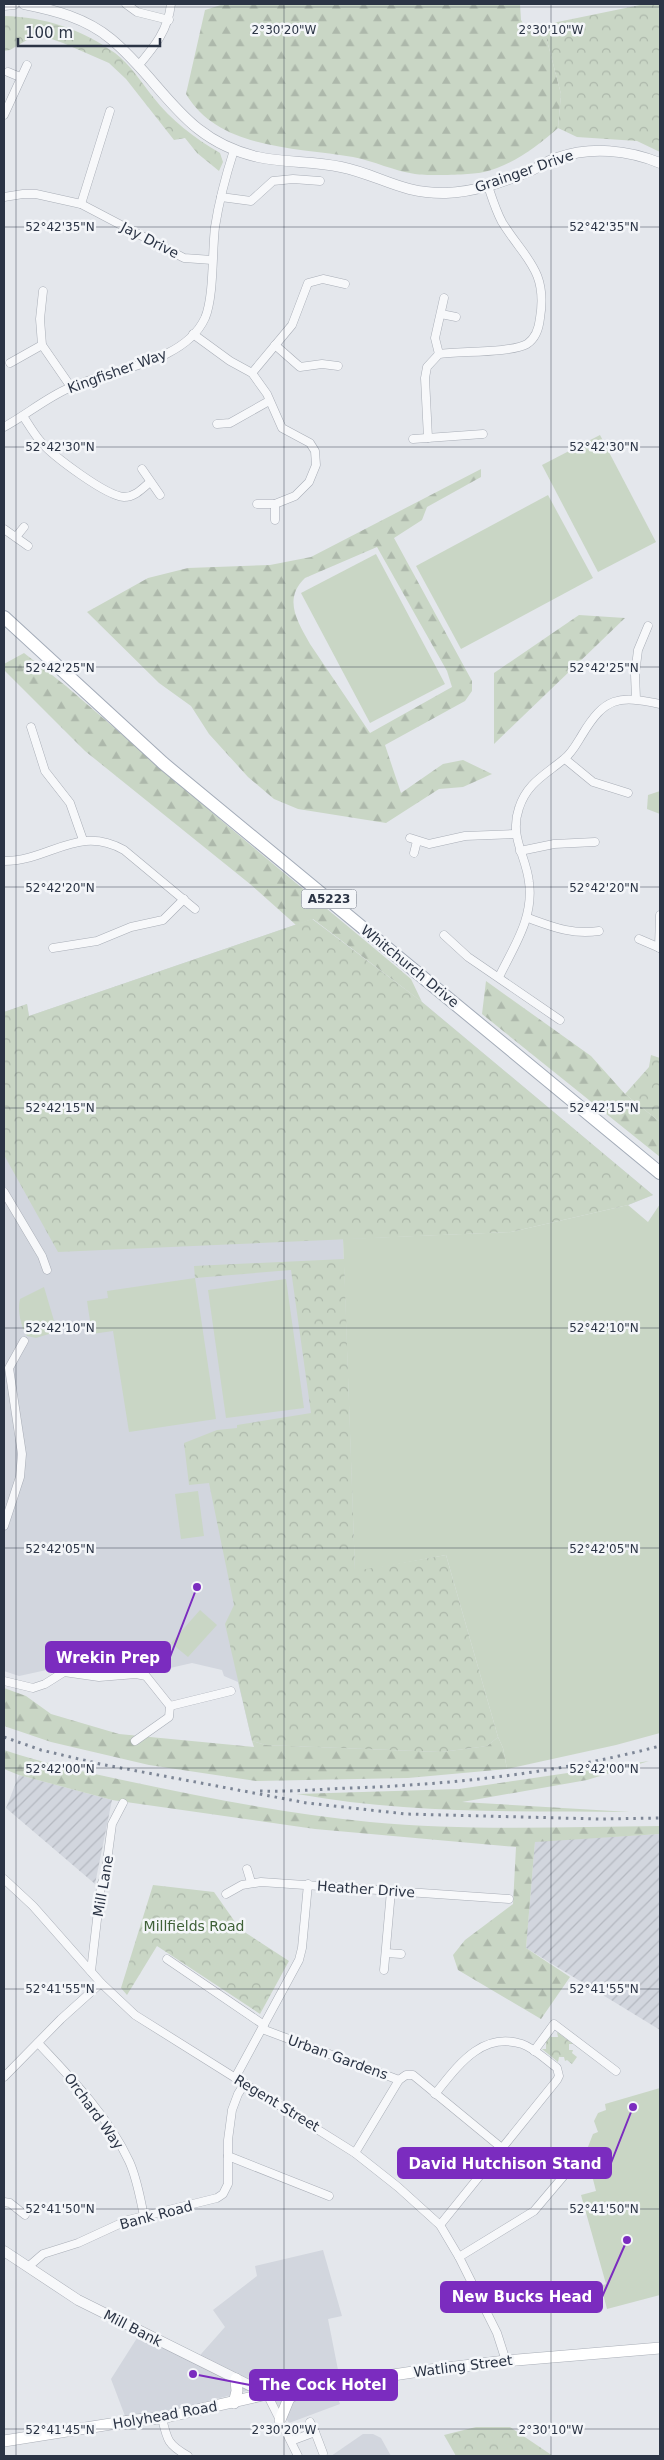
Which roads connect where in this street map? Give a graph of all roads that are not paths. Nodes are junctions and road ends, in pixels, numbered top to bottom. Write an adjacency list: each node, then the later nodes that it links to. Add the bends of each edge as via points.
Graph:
1 (14, 4): 5 (street)
2 (24, 4): 8 (street, Grainger Drive, via 49,9 92,26 111,38)
3 (126, 4): 6 (street, via 137,12)
4 (170, 4): 6 (street)
5 (4, 5)
6 (169, 20): 8 (street, via 159,42)
7 (27, 65): 10 (street)
8 (138, 66): 13 (street, Grainger Drive, via 188,122)
9 (8, 72): 10 (street)
10 (20, 77): 12 (street)
11 (110, 111): 19 (street)
12 (4, 115)
13 (234, 150): 16 (street, Grainger Drive, via 281,161 343,167 405,189 425,192); 17 (street, Kingfisher Way)
14 (660, 163): 16 (street, Grainger Drive, via 609,151 579,152)
15 (320, 182): 17 (street, via 293,179 273,182 251,201)
16 (488, 186): 29 (street, via 502,221 535,268 541,283 543,297 539,326 526,345)
17 (221, 196): 20 (street, Kingfisher Way)
18 (4, 197): 19 (street, Jay Drive, via 36,194)
19 (81, 204): 20 (street, Jay Drive, via 184,258)
20 (212, 260): 26 (street, Kingfisher Way, via 205,319)
21 (345, 284): 28 (street, via 323,278 308,283 292,325)
22 (43, 291): 27 (street)
23 (444, 298): 24 (street)
24 (441, 314): 25 (street); 29 (street, via 435,338)
25 (456, 317)
26 (193, 334): 32 (street); 33 (street, Kingfisher Way, via 177,348 161,355)
27 (42, 345): 30 (street); 33 (street)
28 (275, 345): 31 (street, via 300,367); 32 (street)
29 (439, 354): 39 (street, via 428,366 425,378)
30 (10, 363)
31 (338, 366)
32 (252, 373): 34 (street, via 268,394)
33 (71, 387): 35 (street, Kingfisher Way)
34 (269, 401): 36 (street, via 230,424); 45 (street, via 282,428 310,443 316,451 316,465 309,482 295,496)
35 (23, 416): 37 (street, Kingfisher Way); 42 (street, via 40,442 60,460 114,495 134,495)
36 (217, 424)
37 (4, 427)
38 (483, 434): 39 (street)
39 (428, 438): 40 (street)
40 (413, 439)
41 (142, 469): 42 (street)
42 (150, 482): 43 (street)
43 (160, 495)
44 (257, 504): 45 (street)
45 (275, 504): 46 (street)
46 (275, 520)
47 (24, 526): 49 (street)
48 (4, 529): 49 (street)
49 (16, 538): 50 (street)
50 (28, 546)
51 (4, 617): 75 (main road, Whitchurch Drive / A5223, via 163,763)
52 (648, 626): 53 (street, via 638,650)
53 (636, 699): 54 (street); 56 (street, via 620,699 600,708)
54 (660, 704)
55 (31, 727): 59 (street, via 45,771 70,803)
56 (565, 758): 57 (street, via 593,782); 58 (street, via 546,770 526,791 518,809)
57 (628, 793)
58 (515, 834): 61 (street); 62 (street, via 464,836 429,844 413,840)
59 (82, 840): 63 (street, via 40,856); 64 (street, via 111,842)
60 (595, 842): 61 (street, via 554,844)
61 (520, 851): 67 (street, via 529,881)
62 (414, 853)
63 (4, 861)
64 (184, 900): 65 (street); 71 (street, via 163,920 131,927 97,941)
65 (195, 908)
66 (660, 915): 72 (street)
67 (528, 918): 68 (street, via 564,931 583,934); 73 (street)
68 (599, 931)
69 (444, 935): 73 (street, via 468,957)
70 (639, 939): 72 (street)
71 (53, 948)
72 (660, 948)
73 (499, 978): 74 (street)
74 (560, 1020)
75 (660, 1173)
76 (4, 1192): 77 (street)
77 (47, 1270)
78 (24, 1341): 79 (street, via 9,1368 22,1454 20,1478)
79 (4, 1526)
80 (4, 1681): 82 (street, via 33,1688 64,1672 99,1677 136,1674 146,1676)
81 (231, 1691): 82 (street)
82 (170, 1706): 83 (street, via 169,1717)
83 (135, 1742)
84 (123, 1803): 96 (street, Mill Lane, via 112,1824 106,1876 100,1885)
85 (247, 1868): 87 (street)
86 (4, 1879): 96 (street, Regent Street, via 39,1912)
87 (250, 1882): 88 (street, Heather Drive); 90 (street, Heather Drive)
88 (308, 1884): 89 (street, Heather Drive); 98 (street, via 299,1960)
89 (391, 1891): 91 (street, Heather Drive); 92 (street)
90 (226, 1894)
91 (509, 1899)
92 (386, 1953): 93 (street); 95 (street)
93 (400, 1954)
94 (167, 1959): 98 (street, Urban Gardens)
95 (384, 1970)
96 (91, 1971): 97 (street, Regent Street)
97 (101, 1983): 99 (street); 103 (street, Regent Street, via 144,2022)
98 (263, 2027): 103 (street); 104 (street, Urban Gardens)
99 (38, 2043): 102 (street); 114 (street, Orchard Way, via 77,2085 112,2132 129,2160)
100 (534, 2051): 101 (street, via 554,2024); 106 (street, via 521,2043 510,2042 481,2047 465,2057); 107 (street, via 557,2068 559,2076)
101 (616, 2071)
102 (4, 2077)
103 (235, 2078): 105 (street, Regent Street)
104 (399, 2080): 106 (street, Urban Gardens, via 413,2075); 108 (street)
105 (245, 2083): 108 (street, Regent Street); 109 (street, Bank Road, via 234,2102)
106 (435, 2094): 107 (street, Urban Gardens)
107 (503, 2149): 115 (street)
108 (355, 2153): 115 (street, Regent Street)
109 (228, 2156): 111 (street); 114 (street, Bank Road, via 228,2184 223,2194)
110 (567, 2172): 117 (street, via 534,2211)
111 (329, 2196)
112 (4, 2202): 113 (street)
113 (25, 2214)
114 (144, 2216): 118 (street, Bank Road, via 43,2254)
115 (440, 2224): 117 (street, Regent Street)
116 (4, 2252): 118 (street, Mill Bank)
117 (459, 2257): 120 (street, Regent Street, via 497,2334)
118 (28, 2268): 121 (street, Mill Bank, via 86,2304)
119 (660, 2348): 120 (main road, Watling Street)
120 (506, 2361): 122 (main road, Watling Street)
121 (236, 2379): 123 (street, Mill Bank); 124 (main road)
122 (309, 2387): 123 (main road, Watling Street); 126 (main road, via 289,2398)
123 (267, 2394): 124 (main road, Holyhead Road); 126 (street)
124 (234, 2403): 125 (main road, Holyhead Road)
125 (162, 2418): 129 (main road, Holyhead Road); 132 (street)
126 (280, 2420): 130 (street)
127 (310, 2422): 128 (street)
128 (315, 2432): 130 (street); 131 (street)
129 (4, 2441)
130 (290, 2441): 134 (street)
131 (323, 2452)
132 (176, 2453): 133 (street)
133 (188, 2456)
134 (298, 2456)

